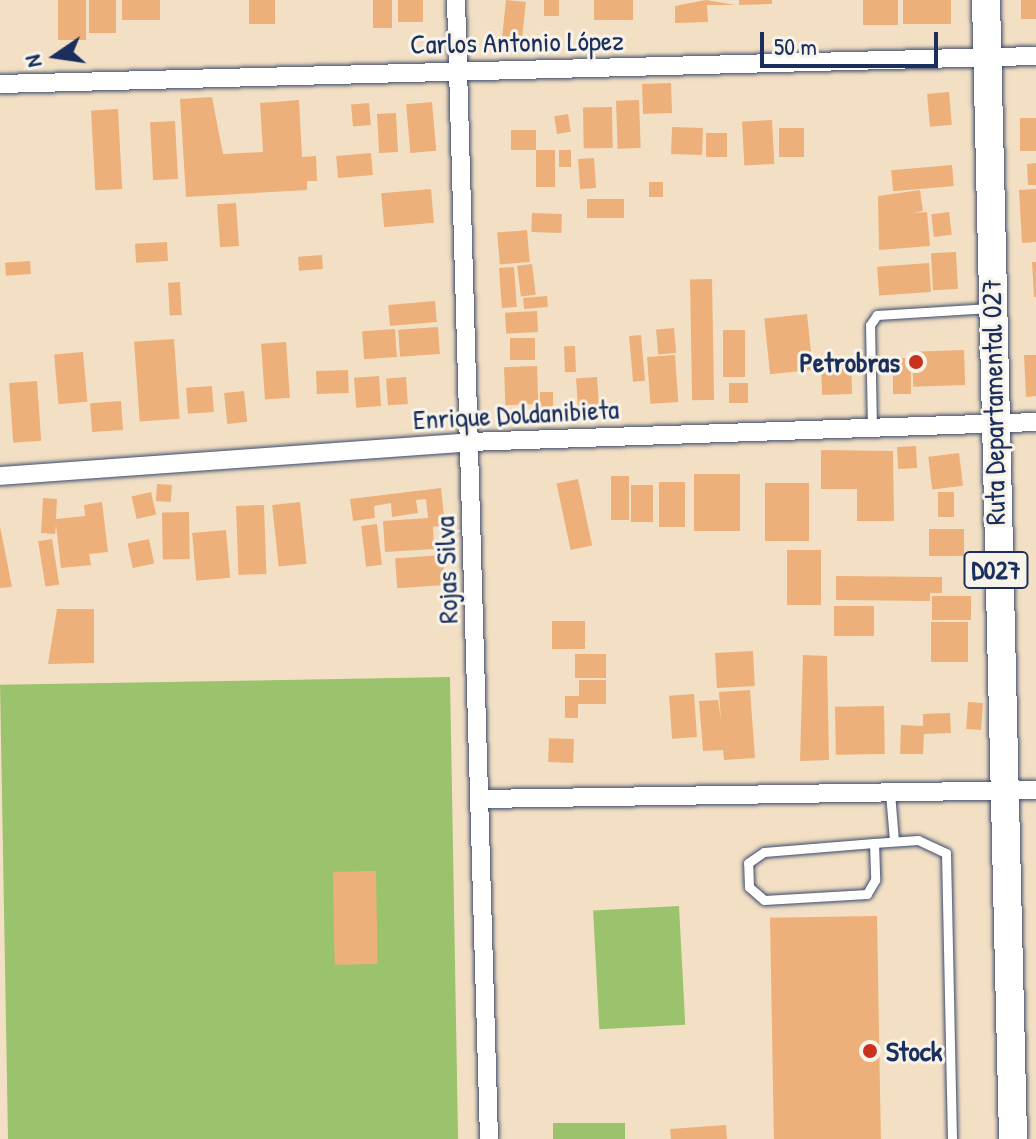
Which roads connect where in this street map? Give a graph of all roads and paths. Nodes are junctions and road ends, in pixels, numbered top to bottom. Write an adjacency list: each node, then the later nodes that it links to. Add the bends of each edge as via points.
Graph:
1 (456, 0): 5 (street, Rojas Silva)
2 (986, 0): 4 (main road, Ruta Departamental 027 / D027)
3 (1036, 56): 4 (street, Carlos Antonio López)
4 (988, 58): 5 (street, Carlos Antonio López); 7 (main road, Ruta Departamental 027 / D027)
5 (458, 71): 6 (street, Carlos Antonio López); 11 (street, Rojas Silva)
6 (0, 84)
7 (990, 308): 9 (main road, Ruta Departamental 027 / D027); 10 (lane, via 877,315 870,325)
8 (1036, 422): 9 (street, Enrique Doldanibieta)
9 (992, 424): 10 (street, Enrique Doldanibieta); 14 (main road, Ruta Departamental 027 / D027)
10 (872, 428): 11 (street, Enrique Doldanibieta)
11 (469, 442): 12 (street, Enrique Doldanibieta); 16 (street, Rojas Silva)
12 (0, 476)
13 (1036, 790): 14 (street)
14 (1003, 791): 15 (street); 21 (main road, Ruta Departamental 027 / D027)
15 (890, 793): 16 (street); 17 (lane)
16 (481, 799): 19 (street, Rojas Silva)
17 (894, 841): 18 (lane); 20 (lane, via 934,842 950,870)
18 (874, 843): 18 (lane, via 758,854 748,863 749,887 764,900 867,894 875,880)
19 (489, 1139)
20 (952, 1139)
21 (1013, 1139)

